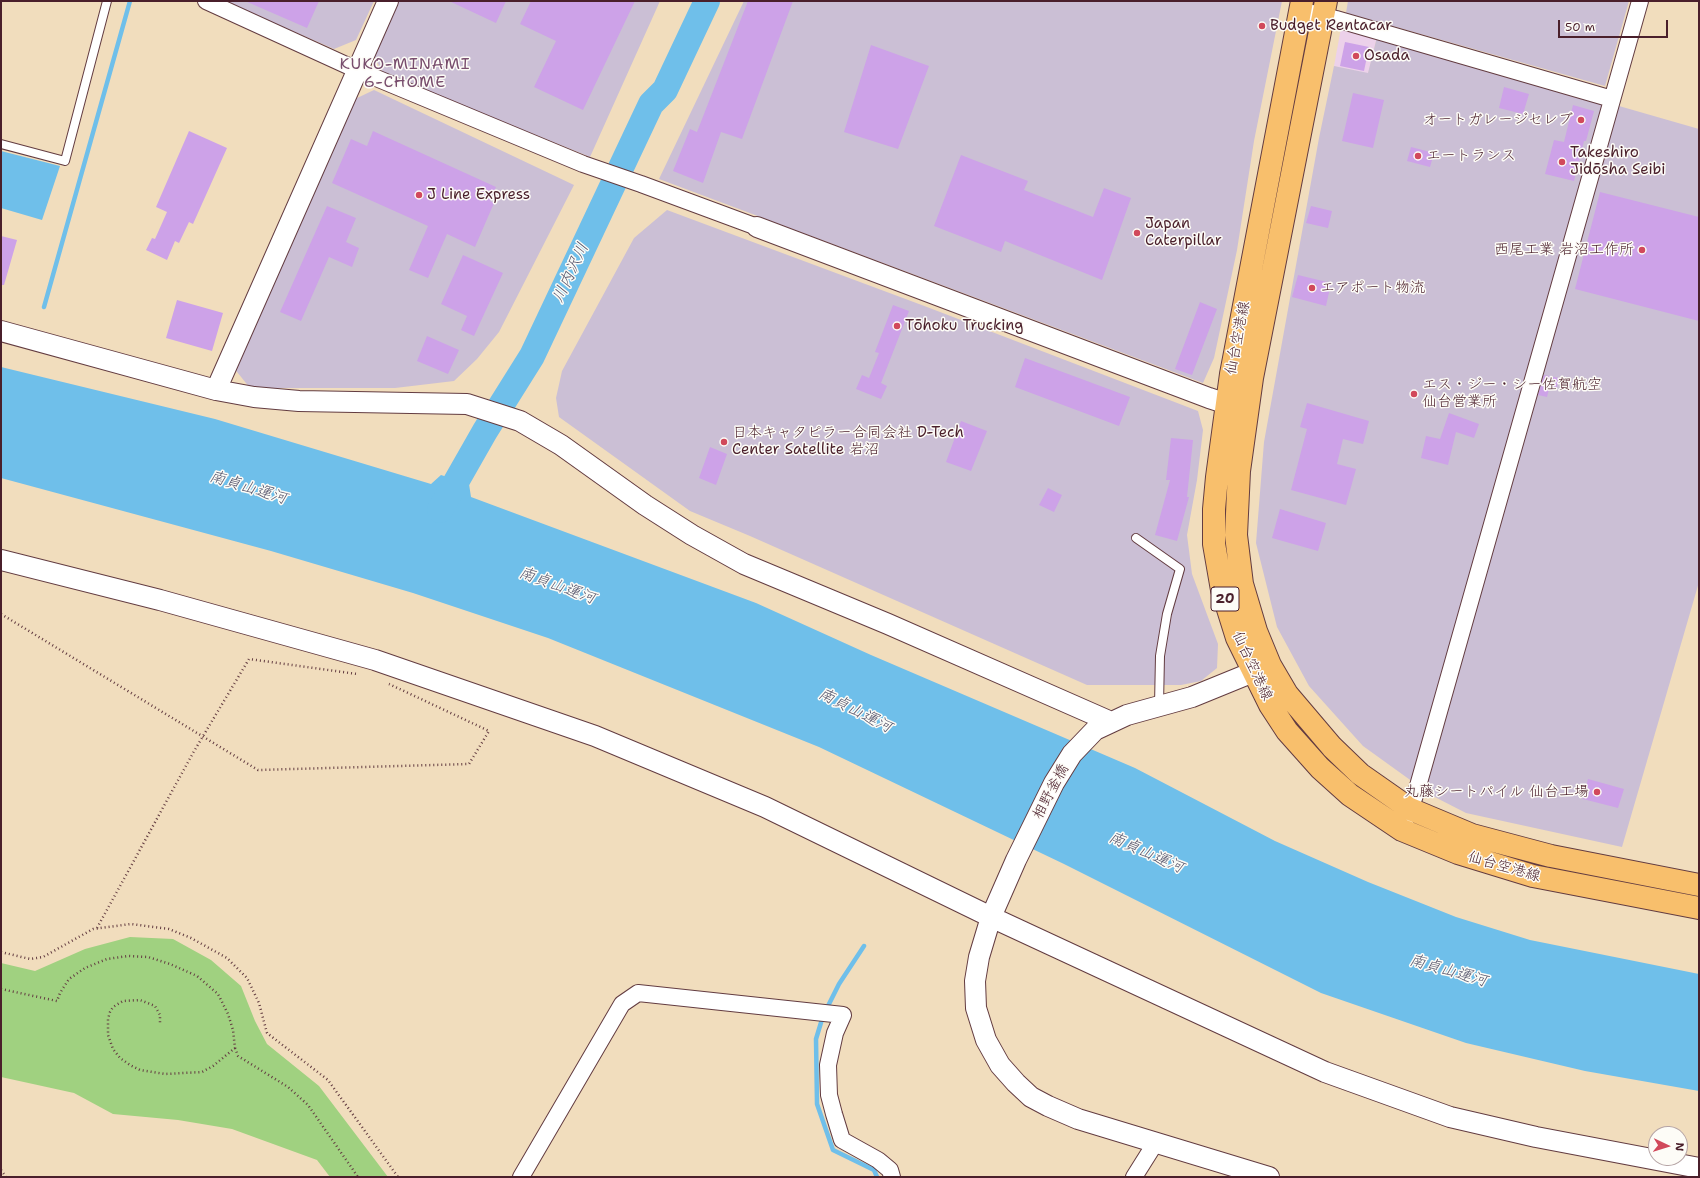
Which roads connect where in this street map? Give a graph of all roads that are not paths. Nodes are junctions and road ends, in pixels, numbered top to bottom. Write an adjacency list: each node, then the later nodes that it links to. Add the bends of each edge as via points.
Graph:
1 (107, 1): 9 (lane, via 65,161)
2 (206, 1): 7 (street)
3 (388, 1): 7 (street)
4 (1640, 1): 8 (street)
5 (1301, 6): 6 (street); 13 (main road, 仙台空港線 / 20)
6 (1325, 8): 8 (street); 14 (main road, 仙台空港線 / 20)
7 (357, 70): 10 (street, via 583,164); 12 (street)
8 (1612, 98): 20 (street)
9 (1, 144)
10 (757, 227): 13 (street)
11 (1, 331): 12 (street)
12 (216, 390): 19 (street, via 299,401 468,404 520,421 560,445 645,505 744,564 888,624)
13 (1226, 404): 14 (street); 17 (main road, 仙台空港線 / 20, via 1214,509 1214,544 1222,590 1236,638)
14 (1247, 410): 17 (main road, 仙台空港線 / 20, via 1239,471 1236,535 1242,584 1256,631)
15 (1136, 538): 18 (lane, via 1180,569 1167,614 1160,656)
16 (1, 560): 24 (street, via 160,600 375,660 595,736 765,807)
17 (1261, 669): 18 (street, via 1192,697); 20 (main road, 仙台空港線 / 20, via 1360,774); 21 (main road, 仙台空港線 / 20, via 1270,705 1287,731 1320,768 1350,795)
18 (1159, 705): 19 (street, via 1127,714)
19 (1103, 726): 24 (street, 相野釜橋, via 1072,754 1054,783)
20 (1410, 809): 21 (street); 22 (main road, 仙台空港線 / 20, via 1472,834 1544,854)
21 (1402, 830): 23 (main road, 仙台空港線 / 20, via 1458,853 1533,876)
22 (1699, 885)
23 (1699, 908)
24 (991, 916): 25 (street, 相野釜橋, via 975,981 976,1008 986,1040 1000,1065 1031,1097 1048,1106 1078,1119); 26 (street, via 1325,1072 1450,1117 1536,1137)
25 (1156, 1142): 29 (street); 30 (street, 相野釜橋)
26 (1699, 1168)
27 (521, 1177): 28 (street, via 622,1004 638,993 843,1015 835,1033 828,1065 829,1095 842,1140 878,1160 890,1170)
28 (892, 1177)
29 (1134, 1177)
30 (1268, 1177)

